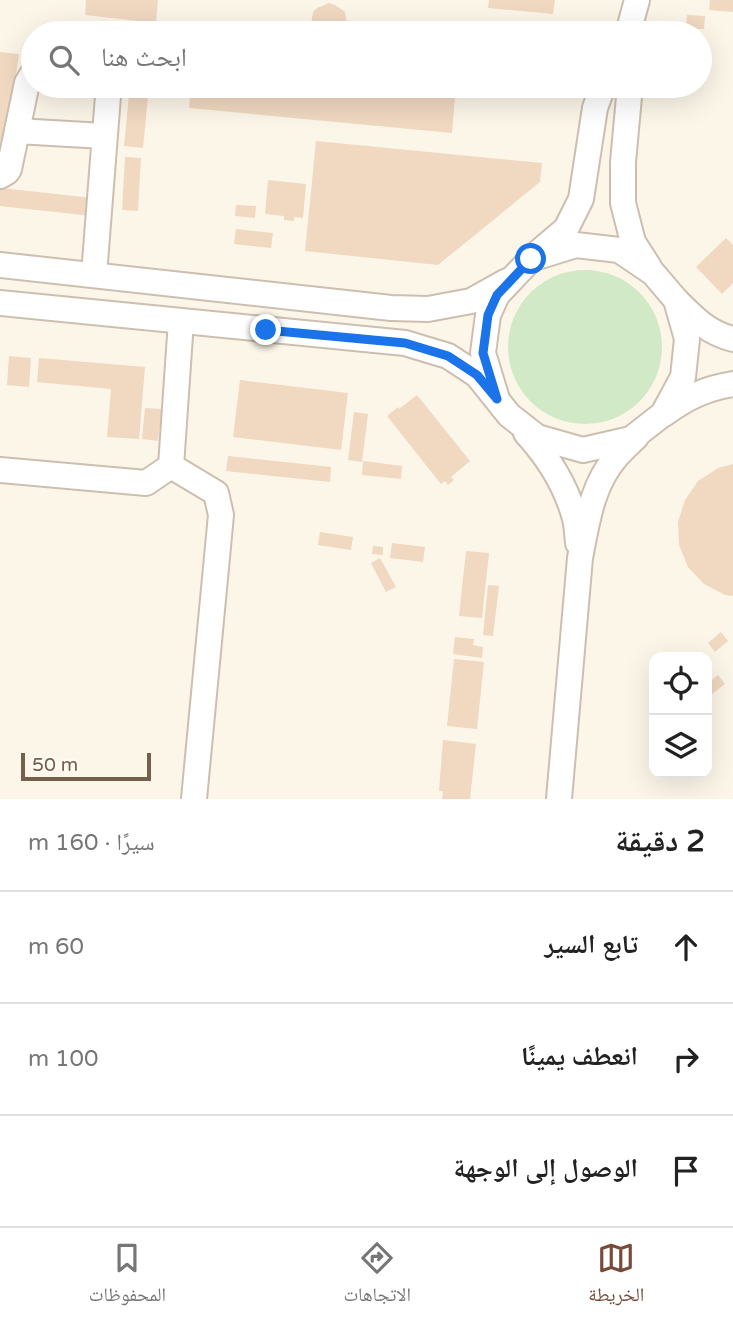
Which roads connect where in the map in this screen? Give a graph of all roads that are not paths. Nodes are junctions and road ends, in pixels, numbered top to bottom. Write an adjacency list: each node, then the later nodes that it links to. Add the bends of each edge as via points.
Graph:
1 (638, 0): 2 (street); 3 (street)
2 (632, 21)
3 (636, 21)
4 (24, 98): 8 (street)
5 (108, 98): 9 (street)
6 (599, 98): 12 (street, via 581,199 566,229)
7 (629, 98): 13 (street, via 623,203 633,242)
8 (17, 131): 9 (street); 10 (street, via 9,169)
9 (104, 136): 14 (street)
10 (0, 176)
11 (0, 265): 14 (street)
12 (523, 267): 13 (street, via 576,245 619,250); 14 (street, via 471,301 428,309); 20 (street, via 497,295 488,315 483,353)
13 (653, 273): 15 (street)
14 (94, 275)
15 (676, 300): 18 (street, via 700,324); 21 (street, via 687,339 683,377)
16 (0, 303): 17 (street)
17 (181, 321): 20 (street, via 405,343 448,356 477,375); 22 (street)
18 (733, 338)
19 (733, 384): 21 (street, via 687,398)
20 (503, 407): 21 (street, via 537,437 583,450 631,439); 24 (street, via 542,451 562,485 575,516)
21 (654, 421): 24 (street, via 616,457 598,485)
22 (171, 466): 23 (street, via 146,483); 25 (street, via 216,493 222,515)
23 (0, 470)
24 (580, 558): 26 (street)
25 (194, 799)
26 (559, 799)

